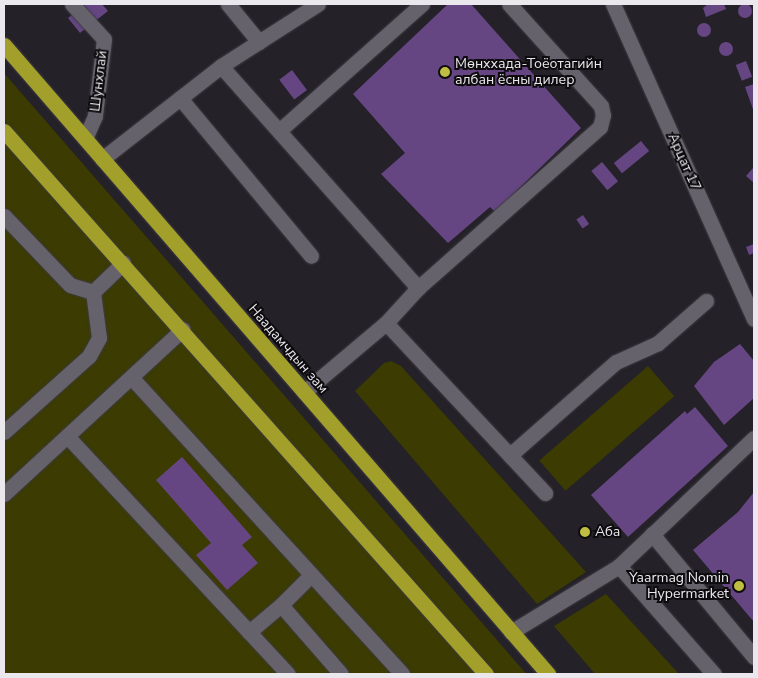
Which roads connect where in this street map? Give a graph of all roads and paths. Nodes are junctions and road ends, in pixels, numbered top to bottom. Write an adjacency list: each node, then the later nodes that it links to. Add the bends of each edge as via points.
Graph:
1 (72, 4): 13 (street, Шунхлай, via 104,39 95,116)
2 (228, 4): 7 (street)
3 (318, 4): 7 (street)
4 (422, 4): 11 (street)
5 (509, 4): 18 (street, via 601,106 600,127)
6 (613, 4): 21 (street, Арцат 17)
7 (259, 42): 9 (street)
8 (4, 45): 13 (highway, Наадамчдын зам)
9 (221, 66): 10 (street); 11 (street)
10 (180, 98): 14 (street); 16 (street)
11 (280, 130): 18 (street)
12 (4, 131): 17 (highway)
13 (85, 138): 14 (highway, Наадамчдын зам)
14 (102, 159): 25 (highway, Наадамчдын зам)
15 (4, 216): 19 (street, via 70,285)
16 (312, 256)
17 (123, 263): 19 (street); 23 (highway)
18 (418, 288): 22 (street)
19 (93, 292): 26 (street, via 100,338 89,356)
20 (706, 301): 29 (street, via 658,343 616,362)
21 (754, 319)
22 (386, 323): 25 (street); 29 (street)
23 (183, 329): 24 (street); 42 (highway)
24 (131, 377): 27 (street); 34 (street)
25 (304, 392): 37 (highway, Наадамчдын зам)
26 (4, 432)
27 (68, 436): 31 (street); 36 (street)
28 (754, 438): 32 (street)
29 (510, 455): 30 (street)
30 (545, 493)
31 (4, 494)
32 (652, 534): 33 (street); 38 (street)
33 (619, 566): 37 (street); 44 (street)
34 (311, 575): 35 (street); 41 (street)
35 (281, 605): 36 (street); 40 (street)
36 (249, 632): 39 (street)
37 (511, 632): 43 (highway, Наадамчдын зам)
38 (754, 656)
39 (288, 674)
40 (341, 674)
41 (402, 674)
42 (486, 674)
43 (548, 674)
44 (714, 674)

